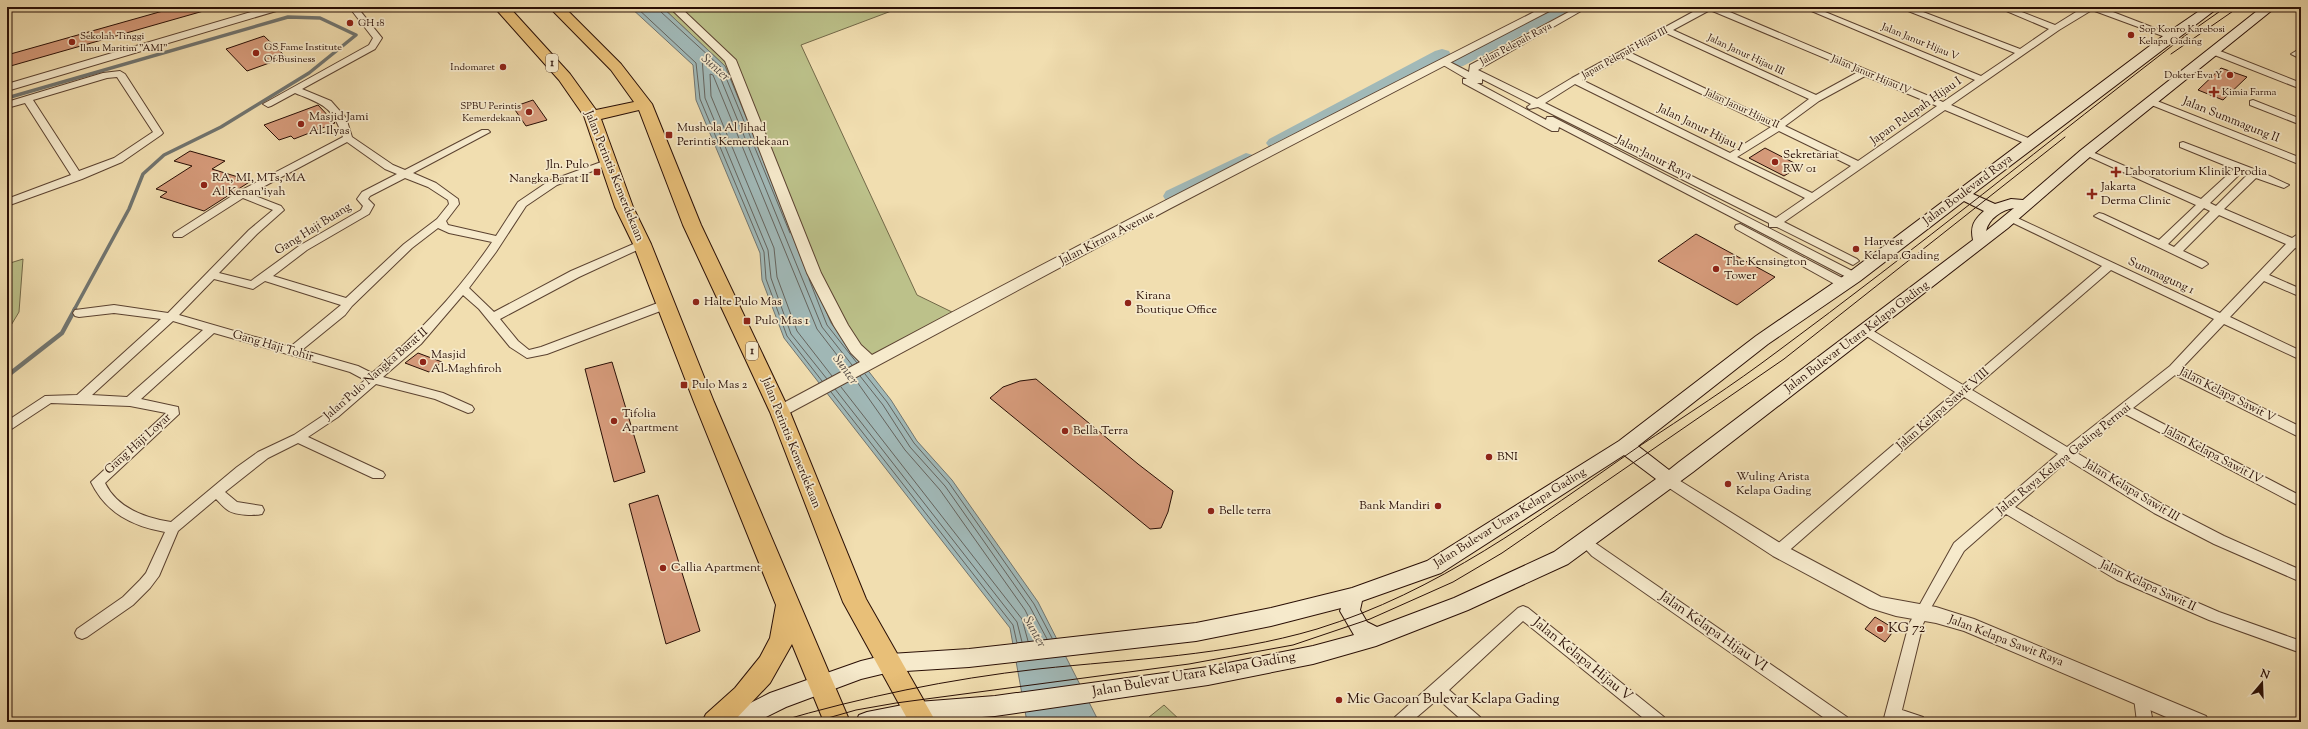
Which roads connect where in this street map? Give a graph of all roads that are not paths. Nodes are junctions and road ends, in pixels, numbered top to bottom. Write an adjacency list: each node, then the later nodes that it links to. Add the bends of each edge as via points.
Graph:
1 (254, 7): 24 (street)
2 (279, 7): 28 (street)
3 (353, 7): 29 (street, via 376,34 376,42 372,47)
4 (501, 7): 39 (highway, Jalan Perintis Kemerdekaan / 1, via 566,77)
5 (556, 7): 35 (highway, Jalan Perintis Kemerdekaan / 1, via 616,67)
6 (674, 7): 96 (street, via 730,60 814,274 841,326)
7 (1552, 7): 22 (street, Jalan Pelepah Raya)
8 (1584, 7): 37 (street, Jalan Pelepah Raya, via 1473,67 1473,71)
9 (1709, 7): 17 (street, Japan Pelepah Hijau III); 23 (street, Jalan Janur Hijau IV)
10 (1806, 7): 26 (street, Jalan Janur Hijau V)
11 (1902, 7): 19 (street)
12 (2001, 7): 16 (street)
13 (2091, 7): 16 (street, Japan Pelepah Hijau I); 18 (street)
14 (2213, 7): 18 (main road)
15 (2270, 7): 20 (main road)
16 (2056, 28): 19 (street, Japan Pelepah Hijau I)
17 (1666, 30): 21 (street, Japan Pelepah Hijau III); 30 (street, Jalan Janur Hijau III)
18 (2171, 36): 44 (main road, Jalan Boulevard Raya)
19 (2022, 52): 26 (street, Japan Pelepah Hijau I)
20 (2215, 52): 27 (street); 32 (main road)
21 (1623, 53): 25 (street, Japan Pelepah Hijau III); 41 (street, Jalan Janur Hijau II)
22 (1440, 64): 37 (street, Jalan Janur Raya); 96 (street, Jalan Kirana Avenue)
23 (1865, 72): 30 (street); 38 (street, Jalan Janur Hijau IV)
24 (7, 79)
25 (1575, 80): 37 (street, Japan Pelepah Hijau III); 47 (street, Jalan Janur Hijau I)
26 (1982, 80): 38 (street, Japan Pelepah Hijau I)
27 (2301, 86)
28 (7, 88)
29 (295, 89): 34 (street); 43 (street, via 331,105 341,118)
30 (1816, 99): 41 (street)
31 (28, 100): 36 (street); 54 (street); 54 (street, via 106,75 120,74 158,133 118,160)
32 (2152, 102): 46 (main road); 48 (street, Jalan Summagung II)
33 (2253, 103): 40 (street)
34 (268, 104)
35 (644, 104): 39 (highway); 104 (highway, Jalan Perintis Kemerdekaan / 1, via 692,225)
36 (7, 105)
37 (1530, 106): 67 (street); 68 (street, Jalan Janur Raya)
38 (1945, 106): 44 (street, Jalan Janur Hijau IV); 50 (street, Japan Pelepah Hijau I)
39 (592, 116): 49 (highway, Jalan Perintis Kemerdekaan / 1)
40 (2300, 120)
41 (1778, 127): 47 (street); 50 (street, Jalan Janur Hijau II)
42 (485, 132): 53 (street)
43 (348, 138): 53 (street, via 384,164); 56 (street)
44 (2032, 143): 57 (main road, Jalan Boulevard Raya)
45 (2183, 145): 51 (street)
46 (2086, 153): 60 (street); 61 (main road)
47 (1730, 157): 58 (street, Jalan Janur Hijau I)
48 (2301, 162)
49 (608, 163): 70 (street, Jalan Pulo Nangka Barat II, via 568,176 541,190 522,204); 73 (highway, Jalan Perintis Kemerdekaan / 1, via 624,207)
50 (1860, 166): 58 (street, Japan Pelepah Hijau I)
51 (2240, 168): 52 (street); 60 (street)
52 (2256, 173): 55 (street); 63 (street)
53 (404, 174): 66 (street, via 432,185 453,199 454,204); 80 (street, Gang Haji Buang, via 362,197 369,205 365,212 303,248)
54 (78, 177): 59 (street)
55 (2284, 185)
56 (242, 194): 69 (street); 79 (street, via 279,210 253,232)
57 (1962, 194): 62 (main road); 82 (main road, Jalan Boulevard Raya)
58 (1813, 198): 67 (street, Japan Pelepah Hijau I)
59 (7, 204)
60 (2204, 204): 63 (street); 74 (street)
61 (2026, 205): 62 (main road, via 2011,203); 65 (main road, Jalan Bulevar Utara Kelapa Gading)
62 (1994, 210): 71 (main road, via 1981,222 1978,230)
63 (2219, 211): 72 (street); 75 (street)
64 (2099, 216): 74 (street)
65 (2011, 218): 71 (main road, Jalan Bulevar Utara Kelapa Gading); 78 (street, Summagung 1)
66 (441, 221): 70 (street, via 443,227 453,231); 85 (street, via 408,246)
67 (1778, 222): 68 (street, Japan Pelepah Hijau I); 76 (street)
68 (1760, 233): 82 (street, Jalan Janur Raya)
69 (178, 235)
70 (498, 240): 83 (street, Jalan Pulo Nangka Barat II)
71 (1982, 242): 92 (main road, Jalan Bulevar Utara Kelapa Gading)
72 (2298, 242): 81 (street, Jalan Raya Kelapa Gading Permai)
73 (642, 244): 86 (highway, Jalan Perintis Kemerdekaan / 1); 89 (street, via 575,274)
74 (2161, 244): 75 (street)
75 (2176, 251): 77 (street)
76 (1853, 261)
77 (2202, 264)
78 (2108, 266): 90 (street, Summagung 1); 99 (street, Jalan Kelapa Sawit VIII)
79 (212, 275): 80 (street, Gang Haji Buang, via 250,285); 88 (street)
80 (264, 277): 85 (street)
81 (2264, 277): 84 (street); 90 (street, Jalan Raya Kelapa Gading Permai)
82 (1849, 280): 93 (main road, Jalan Boulevard Raya)
83 (462, 288): 89 (street); 98 (street, Jalan Pulo Nangka Barat II, via 416,341)
84 (2301, 293)
85 (348, 303): 94 (street, via 341,312)
86 (667, 304): 89 (street, via 543,351 527,354 514,344); 121 (highway, Jalan Perintis Kemerdekaan / 1, via 704,402)
87 (79, 313): 88 (street, Gang Haji Tohir, via 109,308)
88 (171, 317): 91 (street, Gang Haji Tohir); 100 (street)
89 (494, 318)
90 (2223, 319): 95 (street, Summagung 1); 97 (street, Jalan Raya Kelapa Gading Permai)
91 (212, 329): 94 (street, Gang Haji Tohir); 101 (street)
92 (1866, 332): 99 (street, Jalan Kelapa Sawit III); 111 (main road, Jalan Bulevar Utara Kelapa Gading, via 1686,467)
93 (1762, 340): 108 (main road, Jalan Bulevar Utara Kelapa Gading)
94 (293, 352): 98 (street, Gang Haji Tohir, via 360,371)
95 (2301, 356)
96 (867, 364): 104 (street, Jalan Kirana Avenue)
97 (2174, 369): 103 (street, Jalan Raya Kelapa Gading Permai); 106 (street, Jalan Kelapa Sawit V)
98 (373, 379): 102 (street, Gang Haji Tohir, via 422,390); 107 (street, Jalan Pulo Nangka Barat II, via 334,414)
99 (1964, 391): 109 (street, Jalan Kelapa Sawit III); 118 (street, Jalan Kelapa Sawit VIII)
100 (80, 399): 101 (street, Gang Haji Loyar); 105 (street, Gang Haji Loyar, via 49,399)
101 (130, 402): 116 (street, Gang Haji Loyar, via 172,409 174,412 98,482 111,501 133,518 152,525)
102 (468, 409)
103 (2126, 409): 109 (street, Jalan Raya Kelapa Gading Permai); 113 (street, Jalan Kelapa Sawit IV)
104 (780, 412): 126 (highway, Jalan Perintis Kemerdekaan / 1, via 855,602)
105 (7, 427)
106 (2301, 433)
107 (298, 438): 110 (street); 112 (street, Jalan Pulo Nangka Barat II, via 263,455)
108 (1625, 446): 111 (main road); 120 (main road, Jalan Bulevar Utara Kelapa Gading, via 1434,567)
109 (2068, 453): 114 (street, Jalan Raya Kelapa Gading Permai); 119 (street, Jalan Kelapa Sawit III, via 2137,497 2180,520 2257,558)
110 (378, 475)
111 (1665, 477): 117 (main road, Jalan Bulevar Utara Kelapa Gading, via 1646,496); 118 (street, Jalan Kelapa Sawit Raya)
112 (217, 492): 115 (street, via 233,507); 116 (street, Jalan Pulo Nangka Barat II)
113 (2301, 502)
114 (2004, 507): 122 (street, Jalan Raya Kelapa Gading Permai, via 1959,547); 125 (street, Jalan Kelapa Sawit II, via 2122,576 2214,616)
115 (257, 510)
116 (173, 528): 123 (street, Jalan Pulo Nangka Barat II, via 152,576 128,601)
117 (1585, 541): 124 (main road, Jalan Bulevar Utara Kelapa Gading, via 1561,558 1461,604); 139 (street, Jalan Kelapa Hijau VI, via 1597,552)
118 (1779, 551): 122 (street, Jalan Kelapa Sawit Raya, via 1876,603)
119 (2301, 576)
120 (1354, 596): 124 (main road, via 1350,611 1360,628); 126 (main road, Jalan Bulevar Utara Kelapa Gading, via 1271,617 1196,632 990,656)
121 (788, 605): 127 (highway, Jalan Perintis Kemerdekaan / 1); 132 (highway, via 782,640 774,657 743,695)
122 (1921, 612): 129 (street, Jalan Kelapa Sawit Raya, via 1968,624); 131 (street, Jalan Raya Kelapa Gading Permai)
123 (82, 633)
124 (1376, 637): 130 (main road, Jalan Bulevar Utara Kelapa Gading, via 1313,655 1261,666)
125 (2301, 647)
126 (890, 663): 127 (main road, Jalan Bulevar Utara Kelapa Gading); 130 (highway, Jalan Perintis Kemerdekaan / 1)
127 (819, 684): 133 (main road, Jalan Bulevar Utara Kelapa Gading, via 778,700); 134 (highway, Jalan Perintis Kemerdekaan / 1)
128 (1438, 690): 136 (street); 137 (street); 138 (street, Jalan Kelapa Hijau V, via 1523,612)
129 (2142, 698): 141 (street); 142 (street, Jalan Kelapa Sawit Raya)
130 (921, 717): 135 (main road, Jalan Bulevar Utara Kelapa Gading)
131 (1892, 718): 140 (street)
132 (715, 722)
133 (735, 722)
134 (836, 722)
135 (868, 722)
136 (1400, 722)
137 (1475, 722)
138 (1659, 722)
139 (1842, 722)
140 (1918, 722)
141 (2145, 722)
142 (2199, 722)

